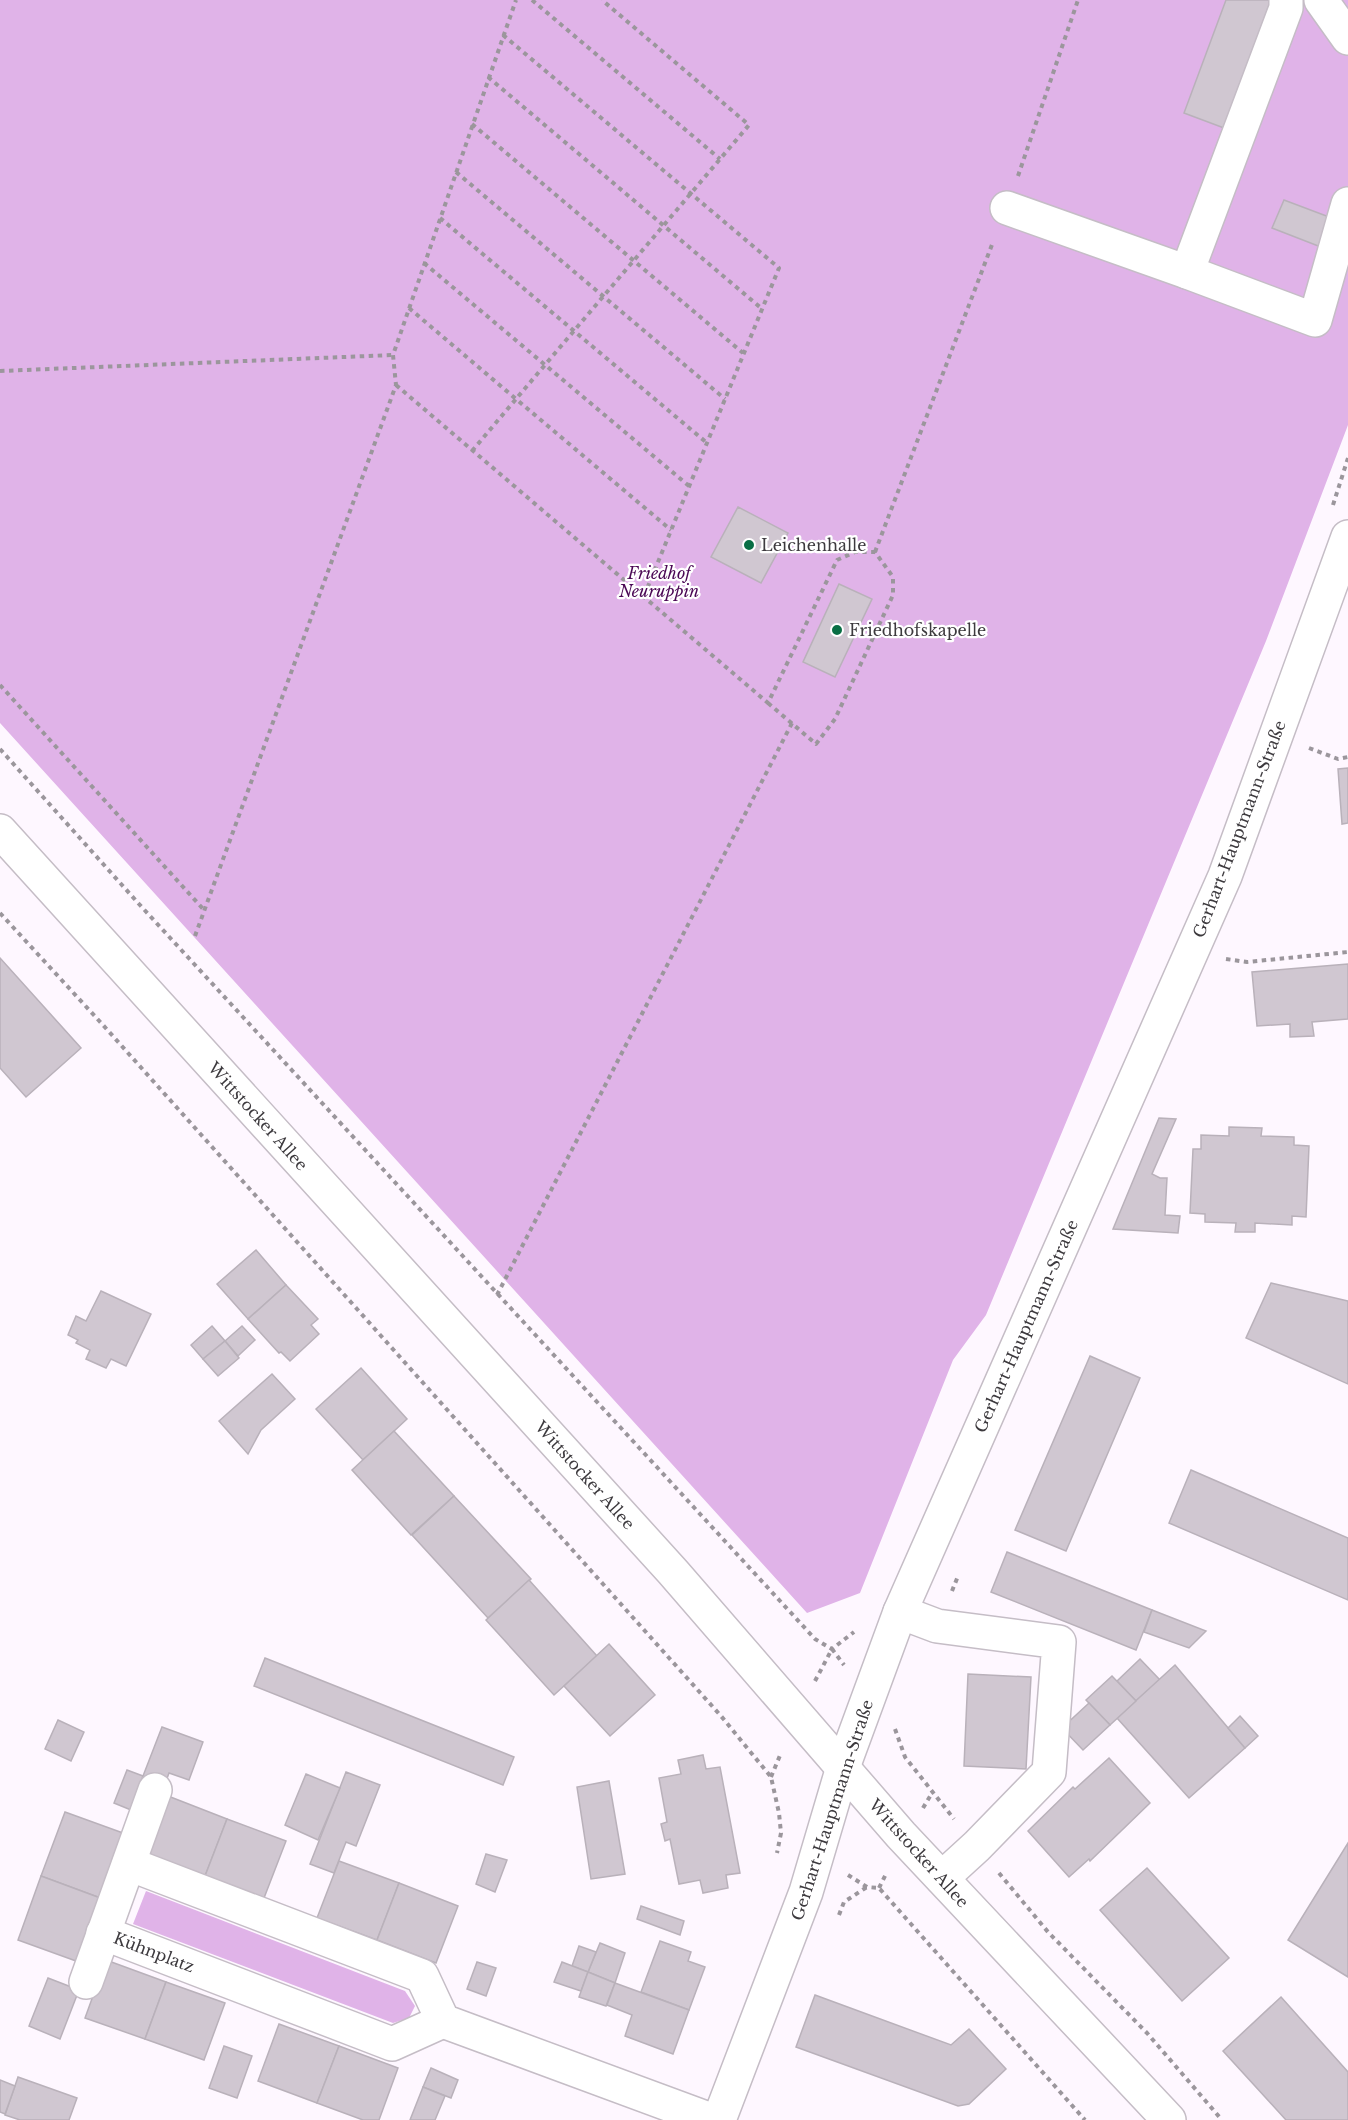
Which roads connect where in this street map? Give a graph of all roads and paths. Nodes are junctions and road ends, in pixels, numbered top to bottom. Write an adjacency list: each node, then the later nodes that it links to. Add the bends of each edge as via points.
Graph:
1 (516, 0): 7 (path)
2 (532, 0): 11 (path)
3 (602, 0): 11 (path, via 749,125)
4 (1078, 0): 15 (path)
5 (1287, 0): 20 (main road)
6 (1321, 0): 8 (main road)
7 (503, 35): 9 (path); 13 (path)
8 (1348, 38)
9 (488, 77): 10 (path); 17 (path)
10 (472, 124): 12 (path); 18 (path)
11 (720, 159): 13 (path)
12 (456, 172): 16 (path); 21 (path)
13 (691, 193): 17 (path); 23 (path, via 779,267)
14 (1348, 204): 20 (main road, via 1315,320)
15 (1006, 208): 20 (main road); 38 (path)
16 (440, 218): 19 (path); 24 (path)
17 (663, 226): 18 (path); 23 (path)
18 (633, 261): 21 (path); 25 (path)
19 (424, 263): 22 (path); 27 (path)
20 (1187, 272)
21 (603, 296): 24 (path); 31 (path)
22 (409, 308): 26 (path); 30 (path)
23 (761, 308): 25 (path)
24 (574, 331): 27 (path); 32 (path)
25 (743, 354): 31 (path)
26 (393, 355): 28 (path); 29 (path)
27 (545, 365): 30 (path); 35 (path)
28 (0, 371)
29 (396, 386): 33 (path); 40 (path, via 195,936 204,908)
30 (516, 399): 33 (path); 37 (path)
31 (724, 399): 32 (path)
32 (707, 443): 35 (path)
33 (472, 451): 39 (path)
34 (1348, 458): 36 (path)
35 (689, 486): 37 (path)
36 (1340, 523): 51 (main road, Gerhart-Hauptmann-Straße, via 1224,876)
37 (671, 530): 39 (path)
38 (875, 552): 41 (path, via 855,552 837,560); 42 (path, via 893,577 893,595 835,719 816,744)
39 (644, 596): 41 (path)
40 (0, 685)
41 (768, 703): 42 (path)
42 (792, 723): 50 (path)
43 (1300, 745): 45 (path, via 1338,759)
44 (0, 749): 50 (path)
45 (1348, 758)
46 (0, 831): 53 (main road, Wittstocker Allee, via 673,1572)
47 (0, 913): 56 (path, via 721,1716 771,1777)
48 (1348, 952): 49 (path, via 1247,962)
49 (1224, 958)
50 (497, 1295): 52 (path, via 814,1639 832,1649)
51 (900, 1612): 53 (main road, Gerhart-Hauptmann-Straße); 57 (main road, via 937,1626 1059,1642 1049,1772)
52 (856, 1630)
53 (843, 1767): 59 (main road, Wittstocker Allee); 65 (main road, Gerhart-Hauptmann-Straße, via 806,1892)
54 (155, 1790): 58 (main road, Kühnplatz)
55 (932, 1793): 57 (path)
56 (781, 1833)
57 (977, 1846): 59 (main road); 68 (path, via 1048,1932 1147,2033)
58 (129, 1864): 61 (main road, Kühnplatz); 63 (main road, via 422,1976)
59 (942, 1878): 67 (main road, Wittstocker Allee)
60 (867, 1887): 66 (path, via 879,1888)
61 (103, 1933): 62 (main road); 63 (main road, Kühnplatz, via 392,2044)
62 (86, 1982)
63 (443, 2021): 64 (main road)
64 (711, 2120)
65 (719, 2120)
66 (1085, 2120)
67 (1169, 2120)
68 (1222, 2120)

